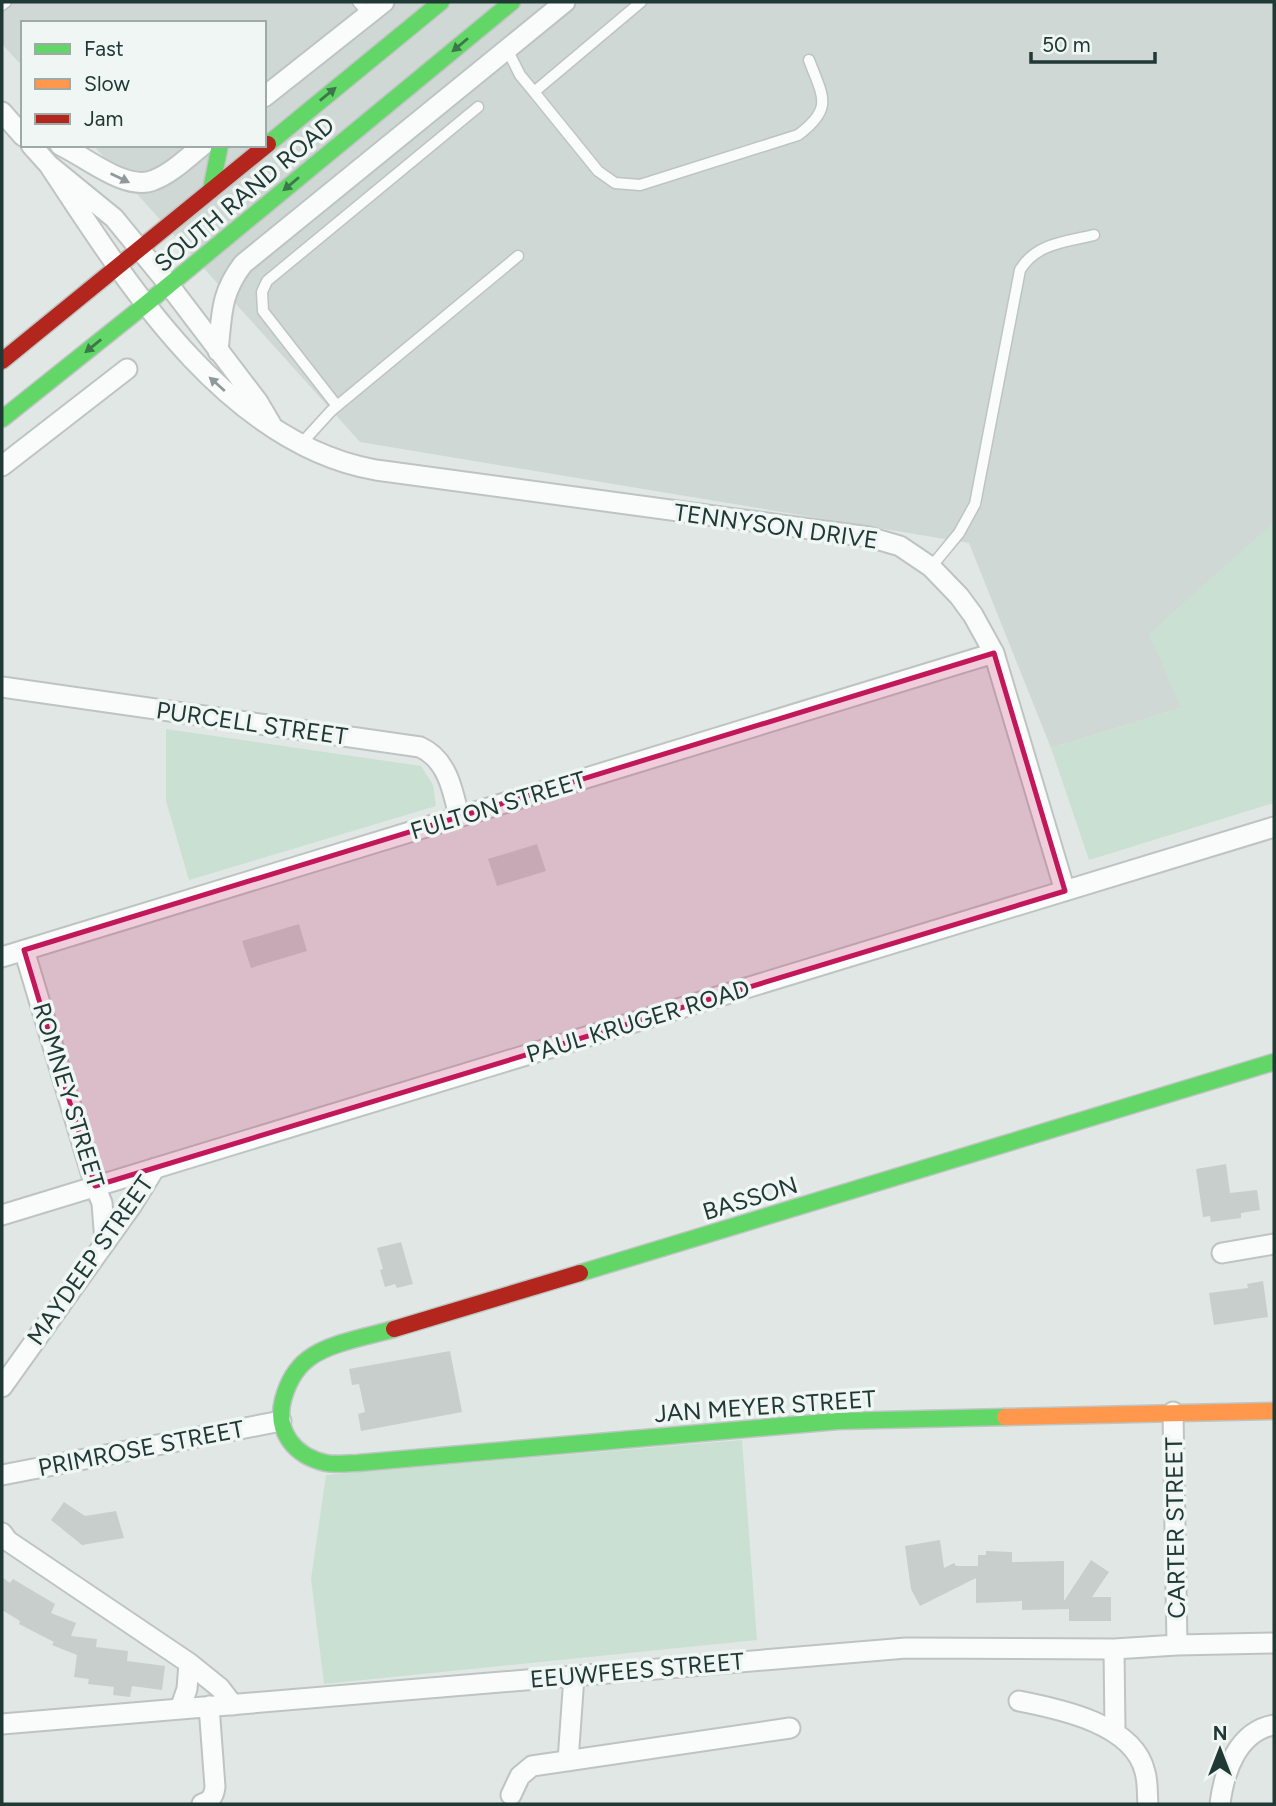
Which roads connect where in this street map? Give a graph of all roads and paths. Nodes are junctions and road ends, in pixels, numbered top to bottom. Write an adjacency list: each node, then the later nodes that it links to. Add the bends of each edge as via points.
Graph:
1 (6, 2): 6 (lane)
2 (441, 2): 13 (street, SOUTH RAND ROAD, one-way to 2)
3 (512, 2): 25 (street, SOUTH RAND ROAD, one-way to 25)
4 (565, 2): 8 (street)
5 (641, 2): 10 (lane)
6 (2, 5)
7 (370, 6): 11 (street)
8 (507, 49): 10 (lane); 27 (street, via 243,264 230,281)
9 (809, 60): 10 (lane, via 823,109 813,124 798,135 640,185 615,183 598,171)
10 (534, 92)
11 (266, 95)
12 (478, 107): 30 (lane, via 267,281 262,292 263,311)
13 (266, 145)
14 (33, 147): 19 (street, TENNYSON DRIVE)
15 (64, 147): 16 (street, one-way to 16, via 132,183 153,181)
16 (200, 147)
17 (220, 147): 20 (street)
18 (264, 147): 20 (street, SOUTH RAND ROAD, one-way to 18)
19 (49, 165): 22 (street, TENNYSON DRIVE, via 114,218); 24 (street, TENNYSON DRIVE)
20 (211, 190): 22 (street, SOUTH RAND ROAD)
21 (1094, 235): 35 (lane, via 1044,247 1028,257 1020,270 975,504)
22 (138, 248): 24 (street, SOUTH RAND ROAD); 25 (street, TENNYSON DRIVE)
23 (518, 256): 30 (lane)
24 (116, 266): 26 (street, TENNYSON DRIVE); 28 (street, SOUTH RAND ROAD)
25 (169, 285): 26 (street, SOUTH RAND ROAD); 27 (street, TENNYSON DRIVE)
26 (146, 304): 31 (street, SOUTH RAND ROAD, one-way to 31); 32 (street, TENNYSON DRIVE, one-way to 26, via 247,411 206,374)
27 (218, 351): 32 (street, TENNYSON DRIVE)
28 (2, 361)
29 (127, 369): 34 (street)
30 (337, 406): 33 (lane)
31 (2, 419)
32 (271, 425): 33 (street, TENNYSON DRIVE)
33 (299, 445): 35 (street, TENNYSON DRIVE, via 347,465 376,470 877,539 900,547)
34 (2, 466)
35 (931, 568): 36 (street, TENNYSON DRIVE, via 959,596)
36 (994, 653): 38 (street, FULTON STREET); 40 (street, TENNYSON DRIVE)
37 (2, 687): 38 (street, PURCELL STREET, via 420,747 430,752 447,775)
38 (459, 817): 41 (street, FULTON STREET)
39 (1274, 827): 40 (street, PAUL KRUGER ROAD)
40 (1065, 891): 44 (street, PAUL KRUGER ROAD)
41 (24, 950): 42 (street, FULTON STREET); 45 (street, ROMNEY STREET)
42 (2, 957)
43 (1274, 1062): 53 (street, BASSON, via 324,1350 304,1361 290,1380)
44 (155, 1167): 45 (street, PAUL KRUGER ROAD); 47 (street, MAYDEEP STREET)
45 (95, 1186): 46 (street, PAUL KRUGER ROAD); 47 (street, ROMNEY STREET, via 102,1203)
46 (2, 1214)
47 (105, 1241): 50 (street, MAYDEEP STREET)
48 (1274, 1244): 49 (street)
49 (1222, 1253)
50 (2, 1387)
51 (1274, 1411): 52 (street, JAN MEYER STREET)
52 (1173, 1412): 53 (street, JAN MEYER STREET, via 838,1420 358,1463 321,1462 285,1436); 57 (street, CARTER STREET)
53 (281, 1421): 54 (street, PRIMROSE STREET)
54 (2, 1475)
55 (2, 1534): 59 (street)
56 (1274, 1643): 57 (street, EEUWFEES STREET)
57 (1177, 1645): 58 (street, EEUWFEES STREET)
58 (1114, 1649): 60 (street, EEUWFEES STREET, via 906,1648); 68 (street)
59 (189, 1663): 62 (street); 64 (street)
60 (574, 1675): 62 (street, EEUWFEES STREET); 69 (street)
61 (1019, 1701): 68 (street)
62 (233, 1704): 63 (street, EEUWFEES STREET)
63 (209, 1706): 64 (street, EEUWFEES STREET); 71 (street, via 215,1787 214,1796)
64 (180, 1709): 65 (street, EEUWFEES STREET)
65 (2, 1724)
66 (1274, 1725): 73 (street, via 1261,1727 1241,1743)
67 (790, 1728): 69 (street)
68 (1115, 1731): 72 (street, via 1129,1743 1146,1772)
69 (568, 1761): 70 (street, via 525,1770)
70 (511, 1795)
71 (202, 1804)
72 (1148, 1804)
73 (1220, 1804)

